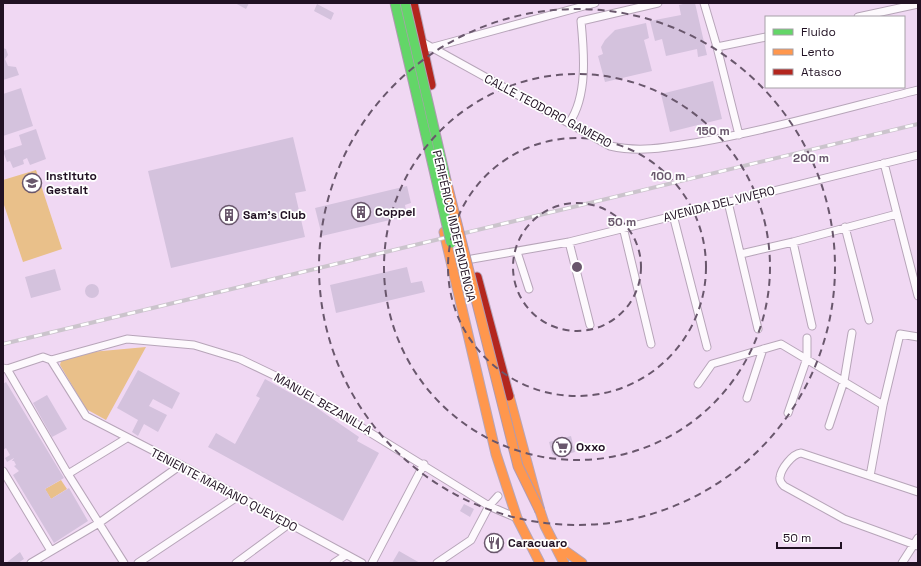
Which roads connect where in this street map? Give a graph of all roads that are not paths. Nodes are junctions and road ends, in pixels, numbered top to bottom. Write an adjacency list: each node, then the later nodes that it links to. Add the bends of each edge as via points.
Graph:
1 (389, 3): 25 (main road, PERIFÉRICO INDEPENDENCIA)
2 (395, 3): 25 (main road, bridge)
3 (405, 3): 24 (main road, bridge)
4 (413, 3): 11 (main road, PERIFÉRICO INDEPENDENCIA)
5 (595, 3): 13 (street)
6 (658, 3): 15 (street, via 581,21 582,82)
7 (704, 3): 12 (street)
8 (918, 4): 9 (street)
9 (863, 16)
10 (765, 37): 12 (street)
11 (421, 41): 13 (street, CALLE TEODORO GAMERO); 24 (main road, PERIFÉRICO INDEPENDENCIA)
12 (717, 47): 16 (street)
13 (430, 48): 15 (street, CALLE TEODORO GAMERO)
14 (918, 90): 16 (street, CALLE TEODORO GAMERO)
15 (569, 123): 16 (street, CALLE TEODORO GAMERO, via 610,146 627,150 655,149)
16 (739, 135)
17 (918, 155): 18 (street, AVENIDA DEL VIVERO)
18 (884, 163): 19 (street, AVENIDA DEL VIVERO); 20 (street)
19 (728, 202): 21 (street, AVENIDA DEL VIVERO); 29 (street)
20 (897, 214): 23 (street); 32 (street)
21 (673, 215): 22 (street, AVENIDA DEL VIVERO); 41 (street)
22 (623, 227): 26 (street, AVENIDA DEL VIVERO); 40 (street)
23 (845, 227): 27 (street); 33 (street)
24 (461, 230): 25 (main road); 30 (main road, PERIFÉRICO INDEPENDENCIA); 62 (main road, bridge, via 518,466)
25 (446, 233): 63 (main road, bridge, via 500,452 513,493); 63 (main road, PERIFÉRICO INDEPENDENCIA, via 496,454)
26 (569, 242): 28 (street, AVENIDA DEL VIVERO); 34 (street)
27 (792, 242): 29 (street); 35 (street)
28 (517, 252): 30 (street, AVENIDA DEL VIVERO); 31 (street)
29 (741, 254): 36 (street)
30 (472, 259): 62 (main road, PERIFÉRICO INDEPENDENCIA)
31 (529, 289)
32 (918, 296)
33 (869, 320)
34 (590, 325)
35 (812, 326)
36 (758, 329)
37 (852, 333): 46 (street)
38 (807, 338): 43 (street)
39 (918, 338): 49 (street, via 900,334)
40 (651, 344)
41 (707, 347)
42 (763, 349): 43 (street, via 781,344); 47 (street, via 712,364); 48 (street)
43 (807, 358): 46 (street); 50 (street)
44 (51, 360): 45 (street, MANUEL BEZANILLA, via 43,357); 52 (street, TENIENTE MARIANO QUEVEDO, via 86,416); 53 (street, MANUEL BEZANILLA, via 127,339 194,345 240,360 288,382)
45 (5, 368): 56 (street)
46 (844, 381): 49 (street); 51 (street)
47 (698, 384)
48 (747, 398)
49 (883, 405): 57 (street)
50 (788, 413)
51 (829, 426)
52 (127, 438): 54 (street, TENIENTE MARIANO QUEVEDO); 56 (street)
53 (424, 464): 61 (street, MANUEL BEZANILLA); 77 (street)
54 (181, 465): 59 (street, TENIENTE MARIANO QUEVEDO); 64 (street)
55 (3, 471): 68 (street)
56 (68, 474): 64 (street)
57 (870, 476): 58 (street); 67 (street, via 808,454 796,454 790,458 780,482 844,519)
58 (918, 492)
59 (237, 496): 65 (street, TENIENTE MARIANO QUEVEDO); 73 (street)
60 (498, 496): 61 (street)
61 (489, 506): 63 (street, MANUEL BEZANILLA); 78 (street, via 470,540)
62 (540, 511): 66 (main road)
63 (517, 518): 70 (main road)
64 (99, 523): 68 (street); 72 (street)
65 (289, 524): 69 (street, TENIENTE MARIANO QUEVEDO); 74 (street)
66 (553, 542): 79 (main road); 80 (main road)
67 (917, 542): 81 (street)
68 (51, 550): 71 (street)
69 (346, 554): 75 (street); 76 (street, TENIENTE MARIANO QUEVEDO)
70 (538, 562)
71 (31, 563)
72 (124, 563)
73 (138, 563)
74 (236, 563)
75 (334, 563)
76 (362, 563)
77 (372, 563)
78 (437, 563)
79 (564, 563)
80 (582, 563)
81 (902, 563)

